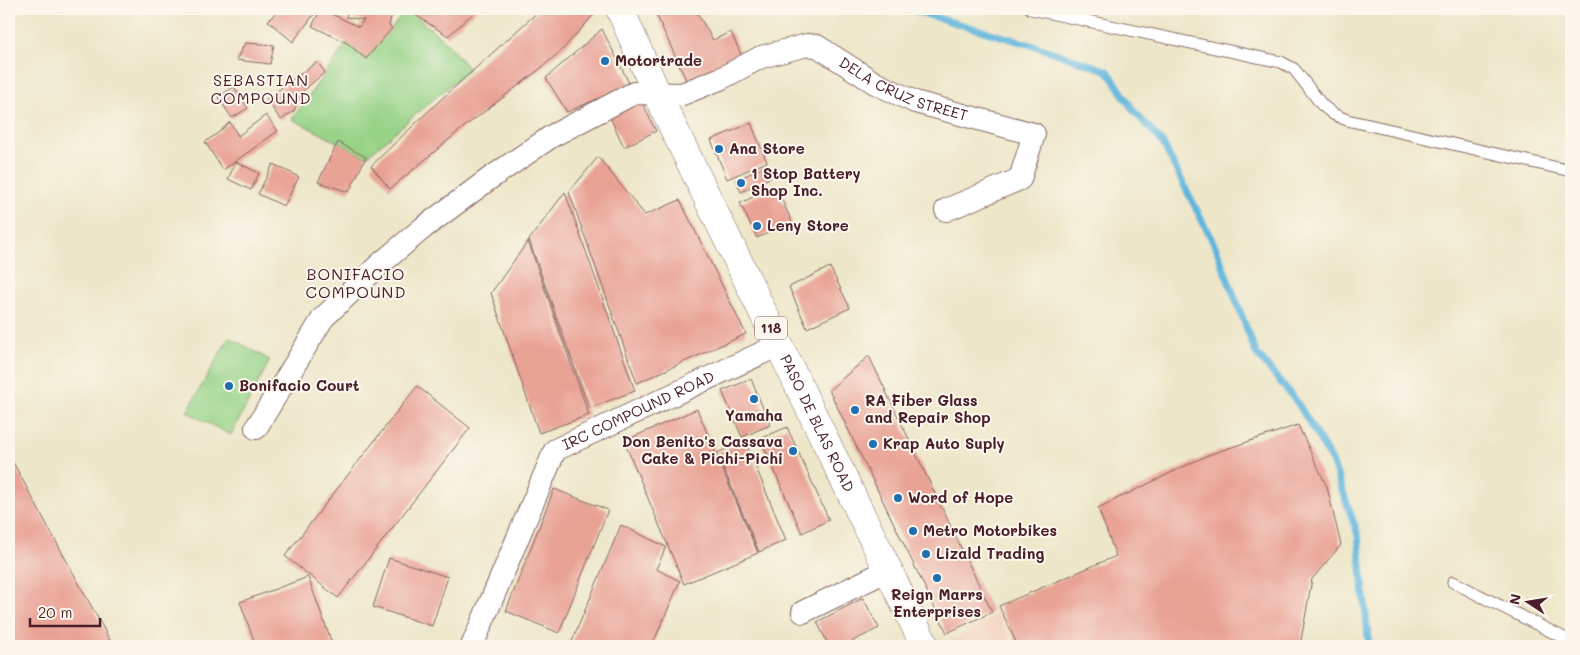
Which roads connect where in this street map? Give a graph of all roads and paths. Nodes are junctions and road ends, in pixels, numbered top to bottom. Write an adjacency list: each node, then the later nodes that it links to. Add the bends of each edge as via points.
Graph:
1 (620, 9): 3 (main road, PASO DE BLAS ROAD / 118)
2 (1031, 9): 4 (lane, via 1281,62 1294,69 1322,105 1347,120)
3 (657, 94): 5 (street, DELA CRUZ STREET, via 682,94 761,57 807,45 817,46 875,83 915,102 1034,134 1020,179); 6 (main road, PASO DE BLAS ROAD / 118); 7 (street, via 634,93 552,136 416,234 323,318)
4 (1571, 171)
5 (946, 210)
6 (778, 345): 8 (main road, PASO DE BLAS ROAD / 118); 12 (street, IRC COMPOUND ROAD, via 555,450)
7 (256, 428)
8 (888, 570): 10 (street); 13 (main road, PASO DE BLAS ROAD / 118)
9 (1453, 582): 11 (lane)
10 (803, 612)
11 (1571, 644)
12 (472, 646)
13 (924, 646)

